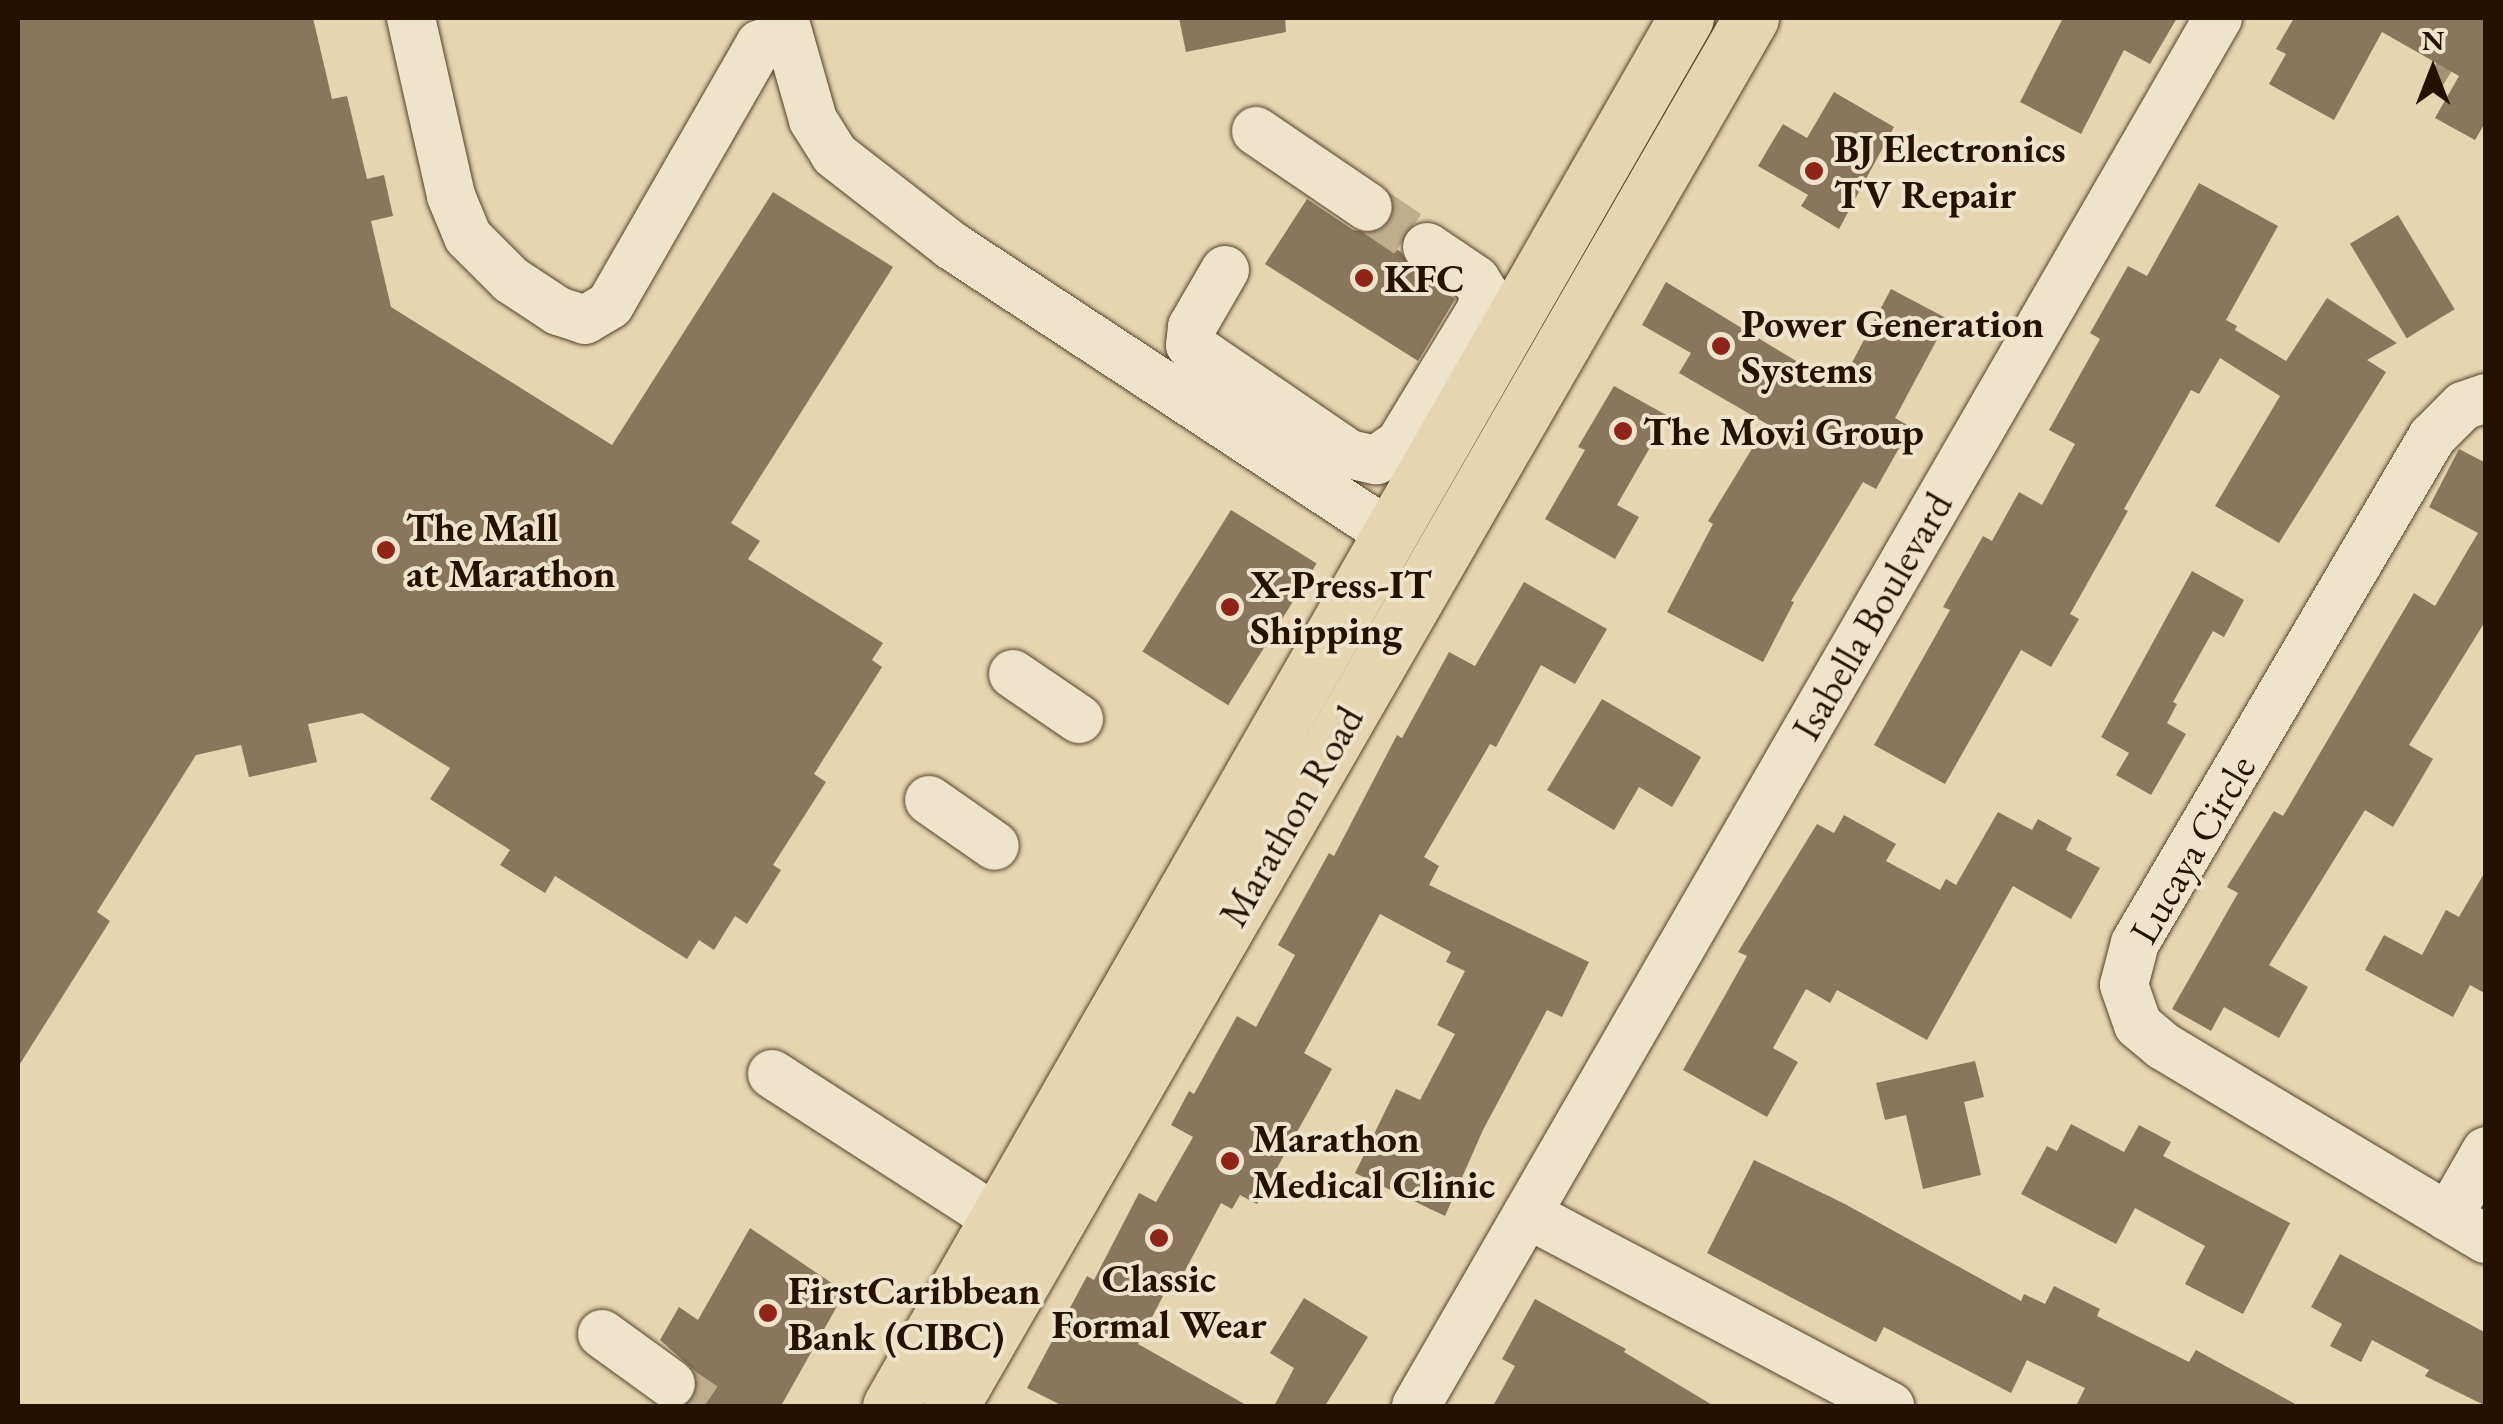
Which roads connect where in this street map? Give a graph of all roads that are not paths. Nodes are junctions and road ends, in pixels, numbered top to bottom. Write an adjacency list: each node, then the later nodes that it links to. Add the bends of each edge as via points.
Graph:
1 (411, 18): 5 (street, via 456,217 486,259 511,280 584,320 610,305 760,44)
2 (1686, 18): 11 (main road, Marathon Road)
3 (1751, 18): 24 (main road, Marathon Road)
4 (2218, 18): 18 (street, Isabella Boulevard)
5 (786, 27): 11 (street, via 812,120 835,155 952,246)
6 (1256, 131): 7 (street)
7 (1368, 207)
8 (1428, 248): 9 (street, via 1476,280 1484,293 1481,310 1400,443 1376,460 1348,454 1190,344 1192,326)
9 (1225, 270)
10 (2486, 398): 20 (street, Lucaya Circle, via 2463,406 2432,437 2135,943 2124,985 2138,1024 2162,1046)
11 (1392, 534): 19 (main road, Marathon Road)
12 (1014, 674): 13 (street)
13 (1078, 720)
14 (929, 800): 15 (street)
15 (995, 846)
16 (772, 1074): 19 (street)
17 (2486, 1152): 20 (street)
18 (1527, 1214): 25 (street, Isabella Boulevard); 26 (street)
19 (1000, 1221): 23 (main road, Marathon Road)
20 (2467, 1228)
21 (602, 1334): 22 (street)
22 (671, 1384)
23 (890, 1406)
24 (951, 1406)
25 (1416, 1406)
26 (1890, 1406)

